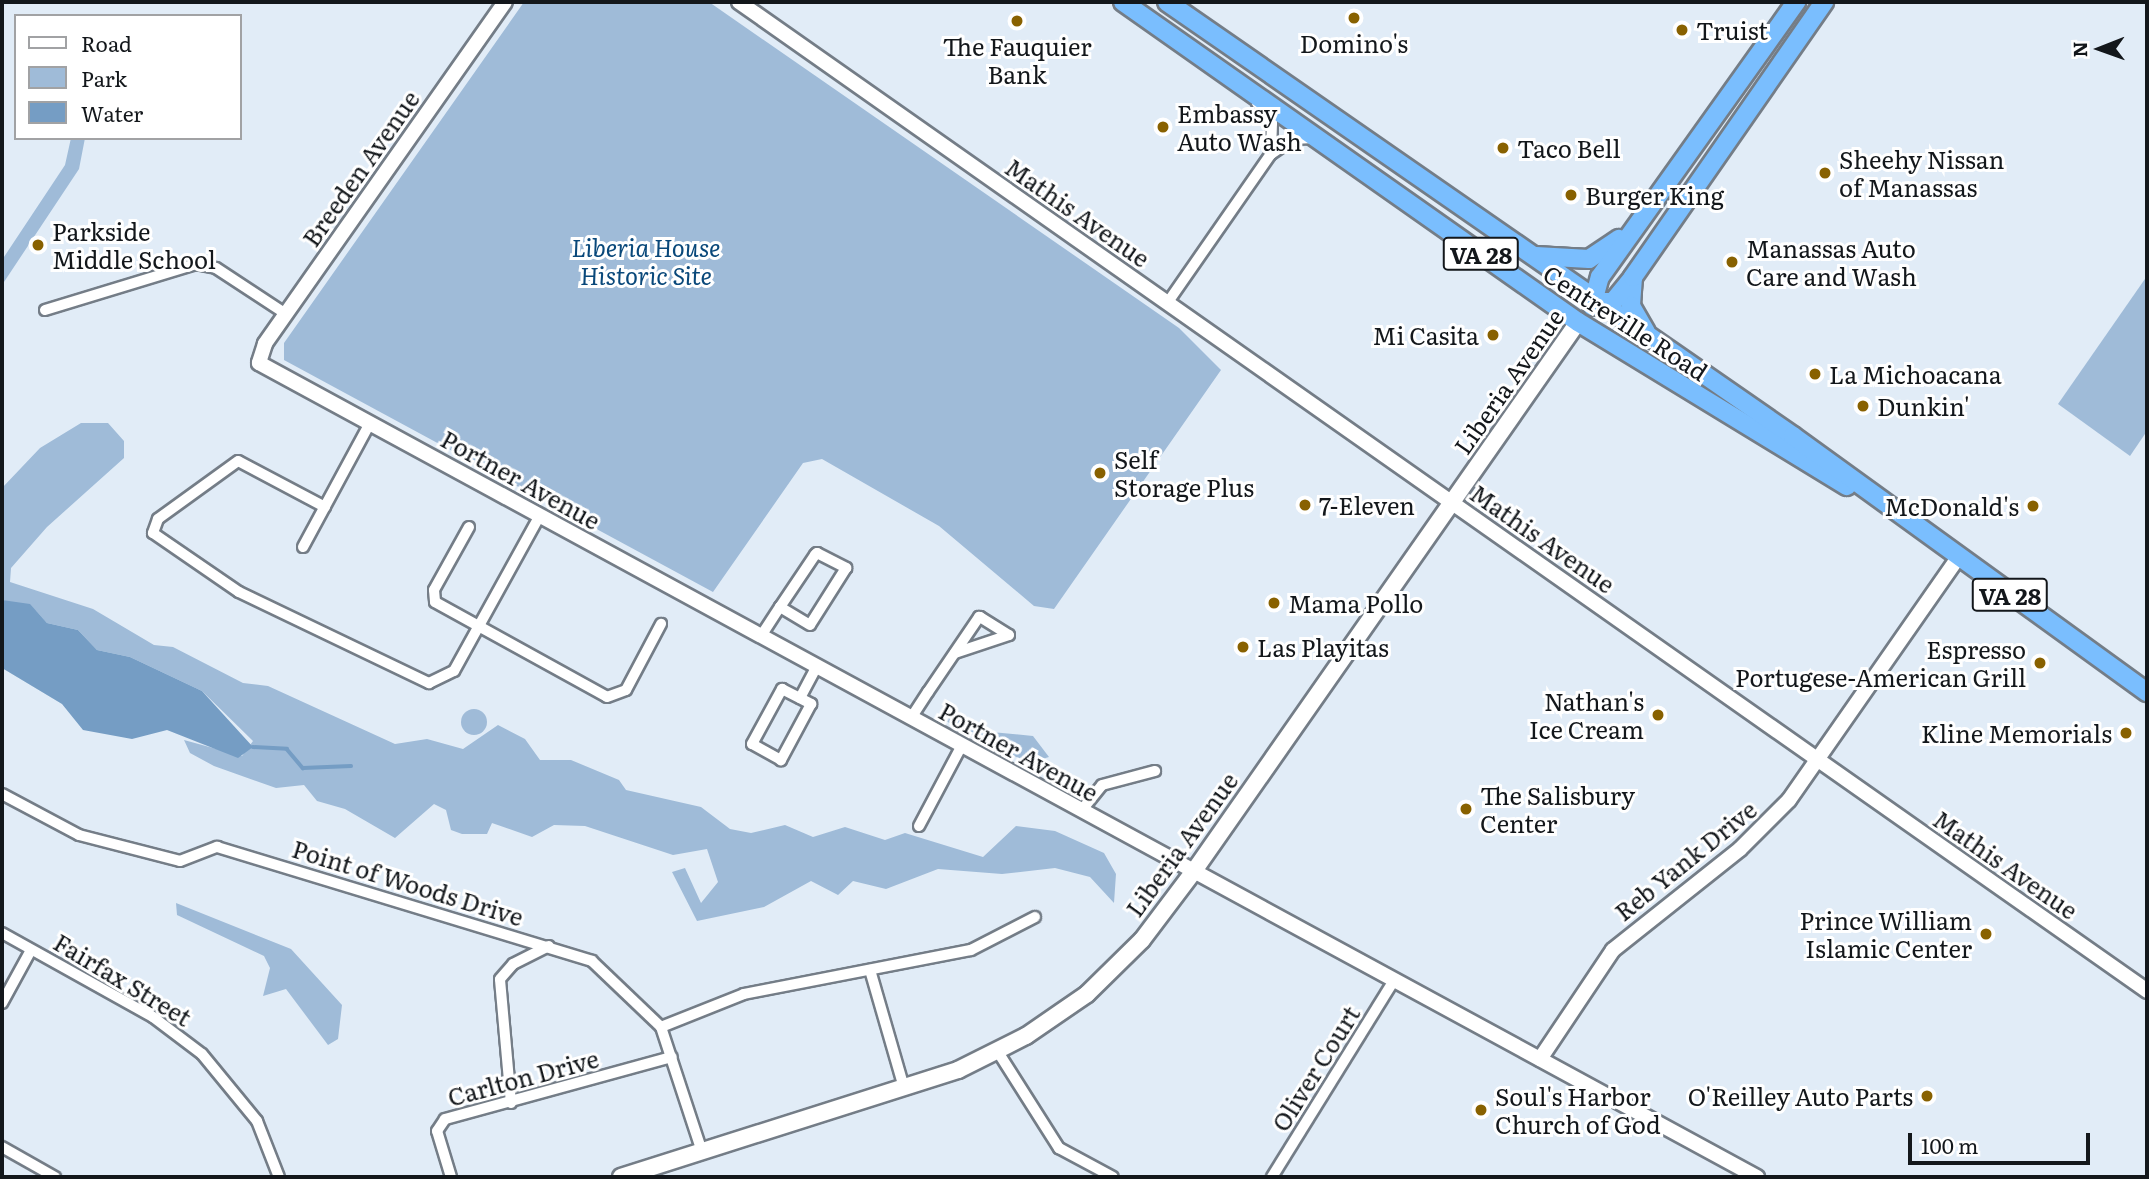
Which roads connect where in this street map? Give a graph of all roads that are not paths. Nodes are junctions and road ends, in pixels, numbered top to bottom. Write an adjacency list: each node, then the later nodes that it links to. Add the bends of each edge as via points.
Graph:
1 (505, 2): 16 (street, Breeden Avenue)
2 (739, 2): 13 (street, Mathis Avenue)
3 (1123, 2): 7 (highway, Centreville Road / VA 28)
4 (1167, 2): 11 (highway, Centreville Road / VA 28)
5 (1796, 2): 10 (highway, Liberia Avenue)
6 (1824, 2): 12 (highway, Liberia Avenue)
7 (1244, 87): 8 (highway, Centreville Road / VA 28); 9 (street, via 1272,123)
8 (1318, 138): 9 (street, via 1293,139); 17 (highway, Centreville Road / VA 28)
9 (1270, 154): 13 (street)
10 (1635, 226): 11 (highway, via 1594,257 1560,261); 14 (highway, Liberia Avenue, via 1593,287)
11 (1527, 253): 14 (highway, Centreville Road / VA 28)
12 (1633, 277): 14 (highway, Liberia Avenue, via 1613,302); 18 (highway, via 1632,310)
13 (1168, 302): 22 (street, Mathis Avenue)
14 (1595, 302): 17 (highway, Liberia Avenue); 18 (highway, Centreville Road / VA 28)
15 (45, 310): 16 (street, via 197,264 216,268)
16 (286, 314): 19 (street, Breeden Avenue)
17 (1578, 322): 21 (highway, Centreville Road / VA 28, via 1783,452); 22 (main road, Liberia Avenue)
18 (1654, 343): 21 (highway, Centreville Road / VA 28, via 1793,436)
19 (259, 363): 20 (street, Portner Avenue)
20 (370, 423): 23 (street); 24 (street, Portner Avenue)
21 (1872, 499): 27 (highway, Centreville Road / VA 28)
22 (1452, 502): 38 (street, Mathis Avenue); 43 (main road, Liberia Avenue)
23 (325, 507): 26 (street); 30 (street, via 238,461 158,519 153,533 239,592 424,682 450,676)
24 (540, 515): 30 (street); 31 (street, Portner Avenue)
25 (469, 527): 30 (street, via 433,597)
26 (303, 547)
27 (1957, 559): 34 (highway, Centreville Road / VA 28); 38 (street, Reb Yank Drive)
28 (780, 607): 28 (street, via 817,553 846,568 810,625); 31 (street)
29 (661, 624): 30 (street, via 626,691 614,698)
30 (480, 626)
31 (761, 636): 33 (street, Portner Avenue)
32 (955, 653): 32 (street, via 1008,637 1009,634 981,616); 36 (street)
33 (817, 666): 35 (street); 36 (street, Portner Avenue)
34 (2147, 692)
35 (800, 698): 35 (street, via 811,705 781,760 752,744 782,689)
36 (911, 718): 37 (street, Portner Avenue)
37 (962, 746): 41 (street, Portner Avenue); 42 (street)
38 (1819, 760): 50 (street, Mathis Avenue); 55 (street, Reb Yank Drive, via 1755,837 1613,950)
39 (1155, 771): 41 (street, via 1102,785)
40 (2, 794): 46 (street, Point of Woods Drive, via 79,835 180,861 217,847)
41 (1081, 811): 43 (street, Portner Avenue)
42 (919, 826)
43 (1194, 871): 49 (street, Portner Avenue); 53 (main road, Liberia Avenue, via 1115,968 1063,1012)
44 (1035, 917): 48 (street, via 971,950)
45 (2, 933): 47 (street, Fairfax Street)
46 (550, 946): 52 (street, Point of Woods Drive, via 601,967); 57 (street, via 513,964 500,979)
47 (32, 950): 51 (street); 61 (street, Fairfax Street, via 153,1017 202,1054 257,1121)
48 (870, 970): 52 (street, via 744,994); 56 (street)
49 (1394, 981): 55 (street, Portner Avenue); 65 (street, Oliver Court)
50 (2147, 991)
51 (2, 1003)
52 (661, 1027): 54 (street, Point of Woods Drive)
53 (998, 1052): 56 (main road, Liberia Avenue); 64 (street, via 1059,1148)
54 (672, 1057): 57 (street, Carlton Drive); 59 (street, Point of Woods Drive)
55 (1540, 1059): 66 (street, Portner Avenue)
56 (904, 1088): 59 (main road, Liberia Avenue)
57 (511, 1103): 62 (street, Carlton Drive, via 441,1122 438,1135)
58 (2, 1147): 60 (street)
59 (702, 1152): 63 (main road, Liberia Avenue)
60 (55, 1177)
61 (279, 1177)
62 (451, 1177)
63 (621, 1177)
64 (1113, 1177)
65 (1272, 1177)
66 (1757, 1177)

